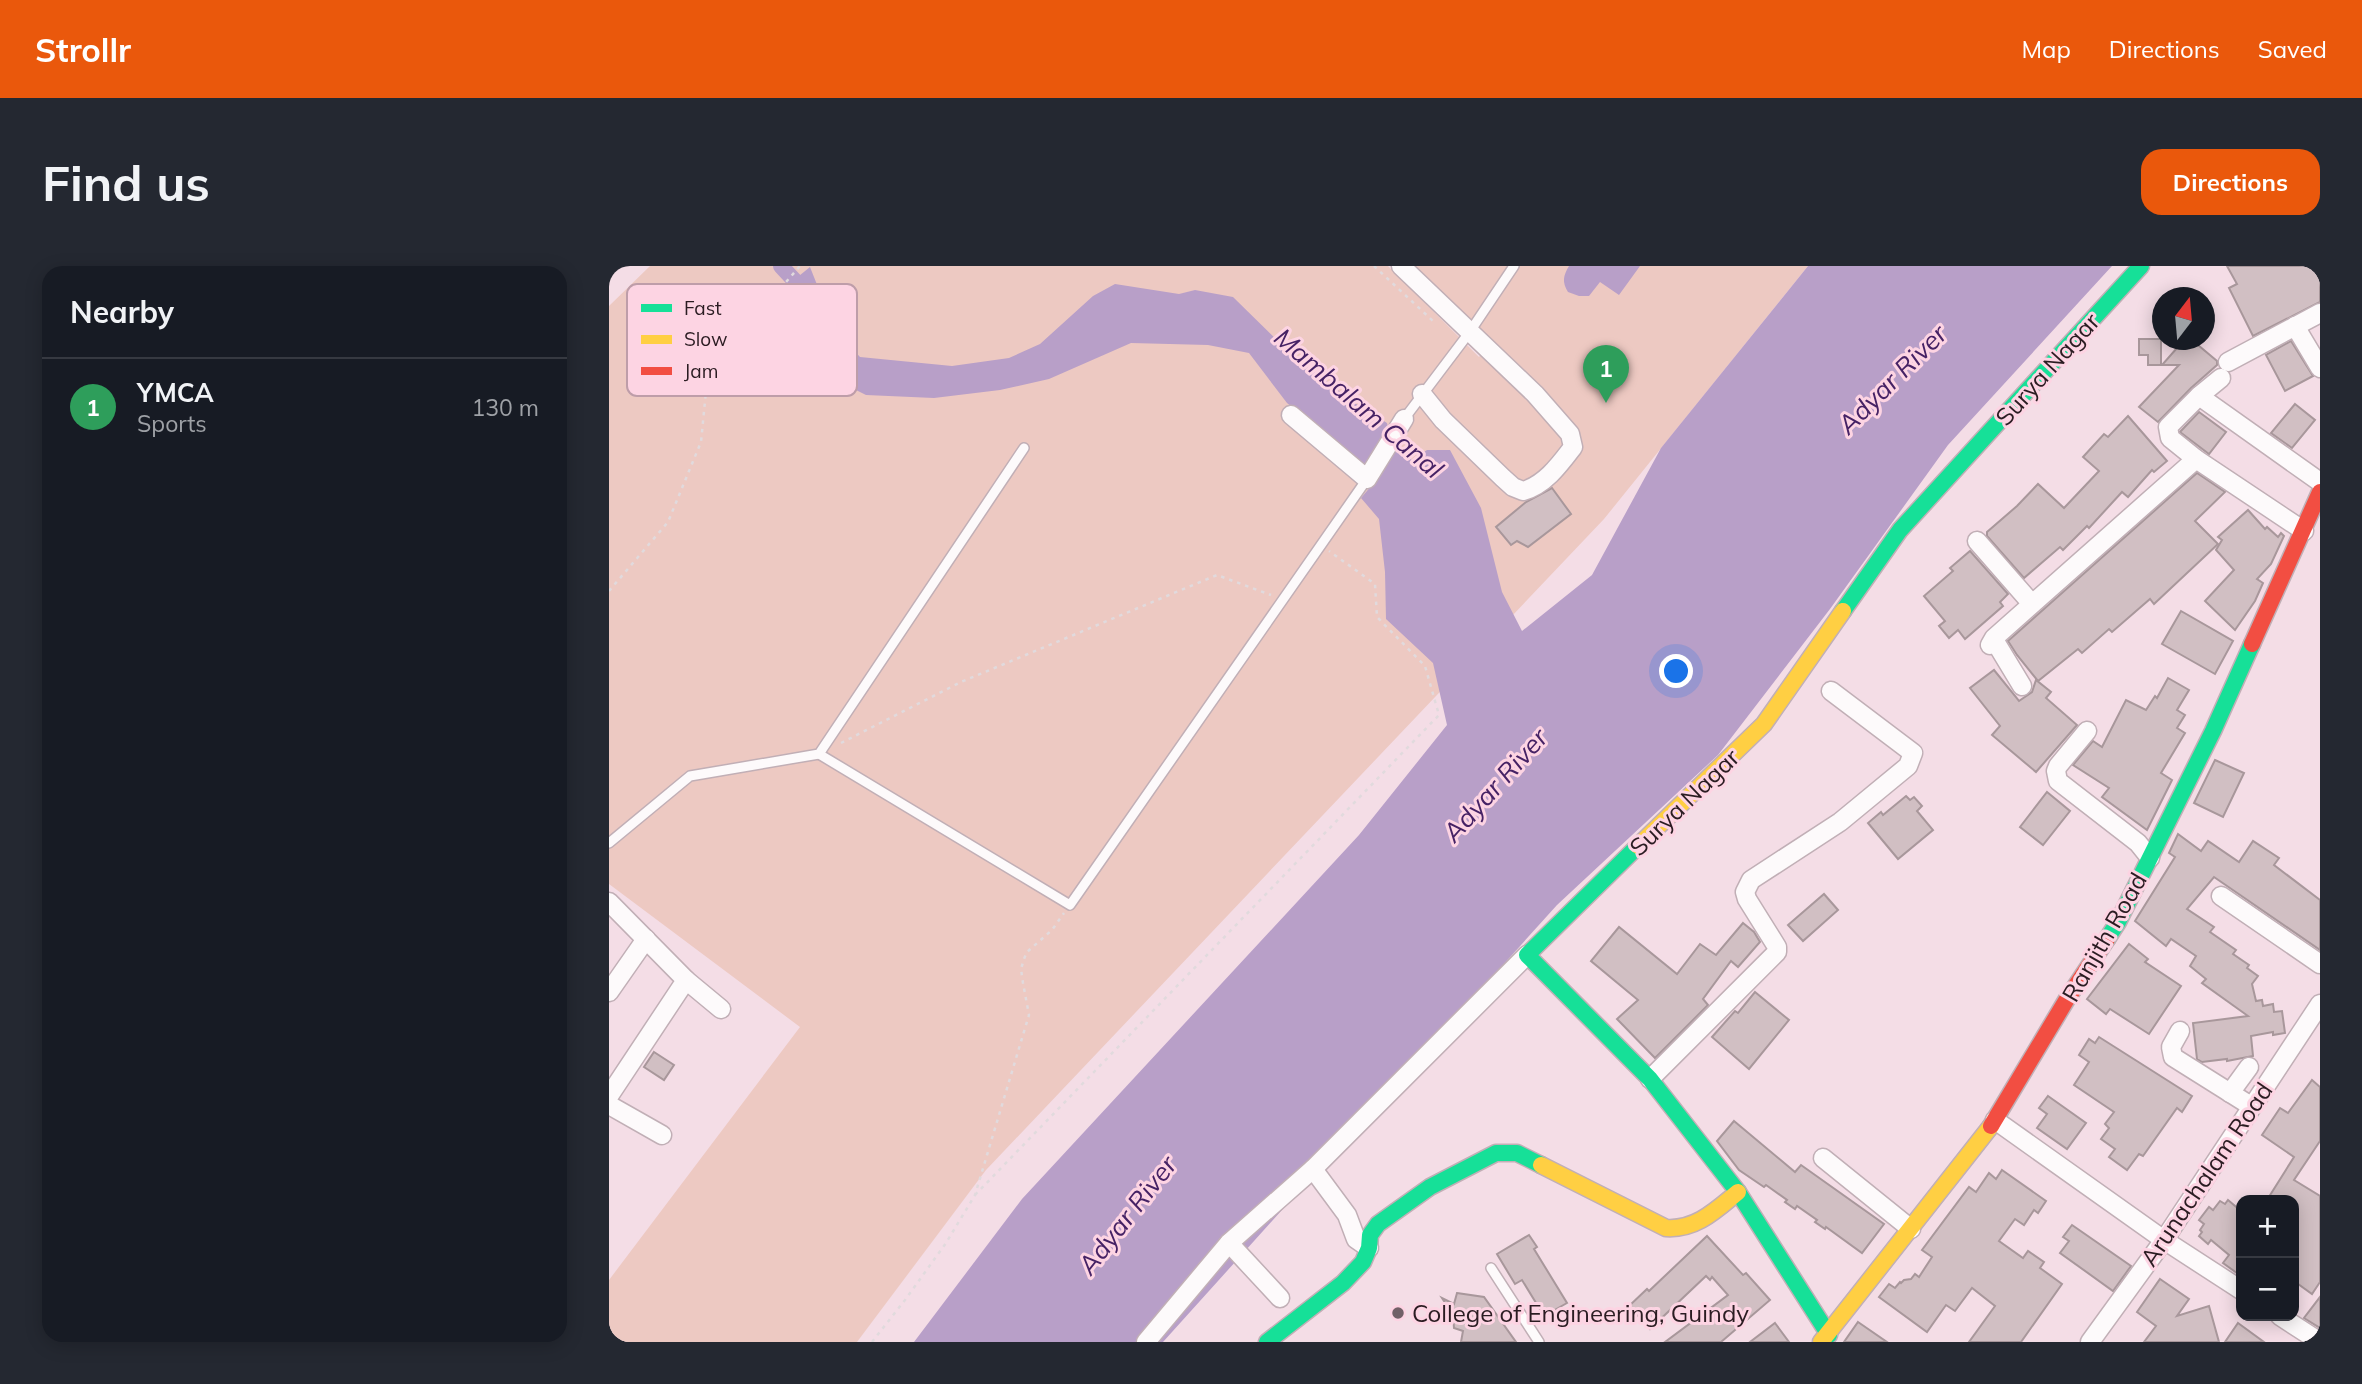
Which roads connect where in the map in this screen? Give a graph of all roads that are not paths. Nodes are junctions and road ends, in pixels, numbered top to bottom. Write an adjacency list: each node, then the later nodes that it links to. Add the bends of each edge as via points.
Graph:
1 (1401, 266): 6 (street)
2 (1514, 266): 6 (lane)
3 (2141, 266): 29 (street, Surya Nagar, via 1900,530 1764,724)
4 (2320, 313): 5 (street)
5 (2295, 326): 7 (street); 9 (street, via 2224,370)
6 (1469, 333): 8 (lane); 8 (street, via 1555,415 1570,434 1573,447 1549,475 1523,491 1513,487 1443,420)
7 (2319, 364)
8 (1422, 394): 11 (lane)
9 (2199, 396): 13 (street, via 2168,427 2170,438); 15 (street)
10 (1291, 415): 14 (street)
11 (1404, 419): 14 (street)
12 (1024, 448): 23 (lane)
13 (2196, 459): 17 (street); 19 (street)
14 (1367, 479): 23 (lane, via 1070,905)
15 (2320, 482)
16 (2320, 492): 17 (street, Ranjith Road)
17 (2304, 531): 25 (street, Ranjith Road)
18 (1977, 541): 19 (street)
19 (2032, 604): 20 (street, via 1990,645 1996,643)
20 (2022, 687)
21 (1831, 691): 37 (street, via 1913,753 1907,766 1840,822 1751,880 1747,899 1777,952)
22 (2087, 731): 25 (street, via 2058,766 2058,781 2138,843)
23 (819, 754): 24 (lane, via 689,776)
24 (609, 843)
25 (2150, 858): 42 (street, Ranjith Road, via 2118,922)
26 (2221, 896): 30 (street)
27 (609, 902): 28 (street)
28 (646, 939): 31 (street); 32 (street)
29 (1527, 955): 37 (street); 45 (street)
30 (2320, 964)
31 (686, 980): 34 (street); 39 (street)
32 (609, 992)
33 (2320, 1004): 41 (street, Arunachalam Road)
34 (721, 1009)
35 (2180, 1031): 38 (street, via 2171,1046 2173,1057)
36 (2249, 1067): 38 (street)
37 (1650, 1079): 46 (street)
38 (2230, 1093): 41 (street)
39 (609, 1096)
40 (609, 1105): 43 (street)
41 (2251, 1106): 48 (street, Arunachalam Road)
42 (1995, 1120): 47 (street, Ranjith Road); 48 (street)
43 (662, 1135)
44 (1823, 1158): 47 (street)
45 (1313, 1169): 49 (street); 50 (street, via 1347,1215 1356,1240)
46 (1738, 1192): 50 (street, via 1691,1227 1678,1231 1517,1153 1496,1153 1430,1187 1378,1224 1370,1235); 55 (street)
47 (1911, 1229): 55 (street, Ranjith Road)
48 (2164, 1240): 52 (street); 59 (street, Arunachalam Road)
49 (1230, 1243): 53 (street); 56 (street)
50 (1369, 1248): 57 (street, via 1363,1262 1343,1283)
51 (1491, 1268): 58 (lane)
52 (2236, 1287)
53 (1280, 1298)
54 (2288, 1321): 60 (street)
55 (1825, 1339)
56 (1146, 1342)
57 (1267, 1342)
58 (1539, 1342)
59 (2090, 1342)
60 (2320, 1342)

